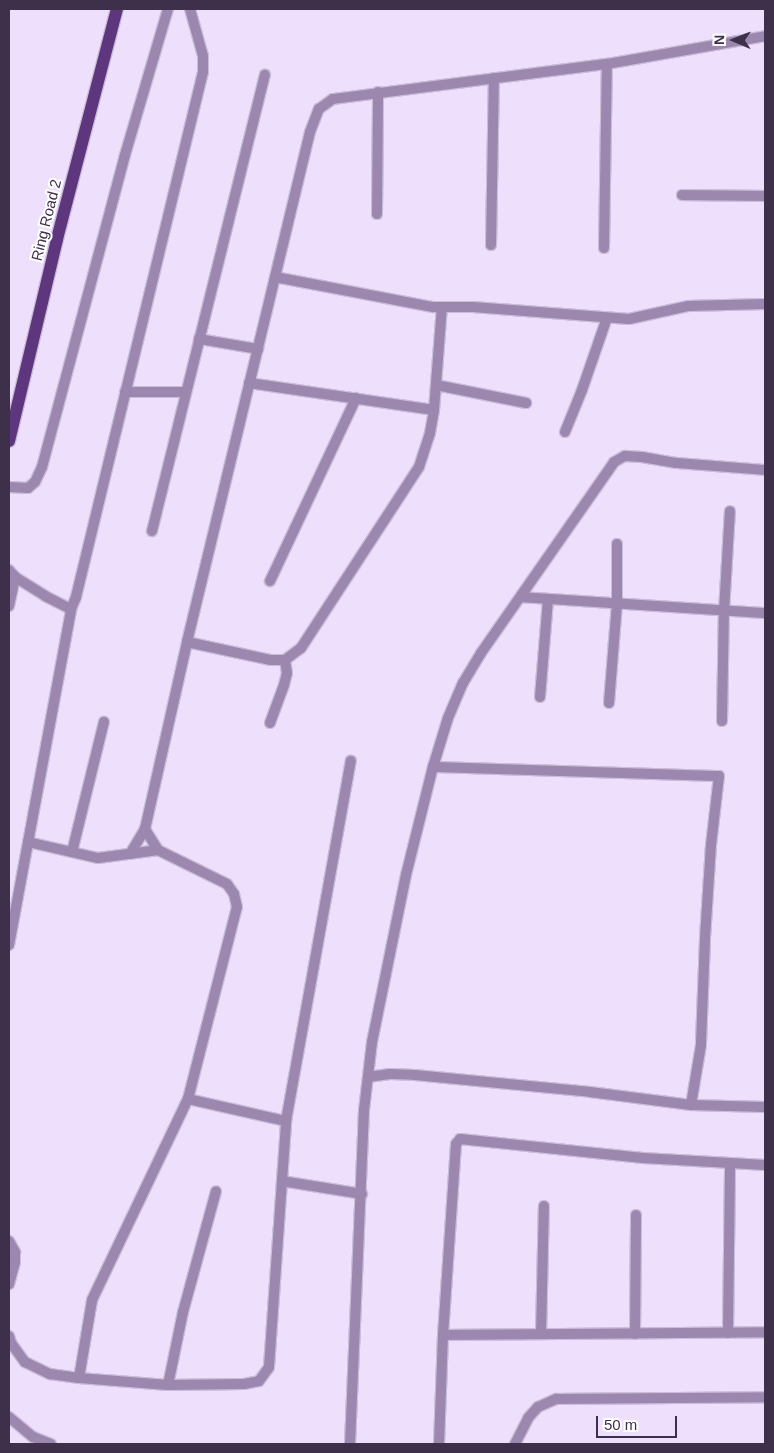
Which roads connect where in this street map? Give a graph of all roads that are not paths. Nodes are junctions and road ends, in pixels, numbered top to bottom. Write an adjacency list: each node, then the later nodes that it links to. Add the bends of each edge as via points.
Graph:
1 (117, 9): 28 (main road, Ring Road 2)
2 (168, 9): 30 (street, via 124,155 42,467 28,488)
3 (190, 9): 22 (street, via 203,56 203,72)
4 (765, 36): 5 (street)
5 (607, 64): 7 (street); 13 (street)
6 (265, 75): 18 (street)
7 (494, 78): 8 (street); 12 (street)
8 (378, 92): 11 (street); 14 (street, via 333,99 319,109 310,132)
9 (682, 195): 10 (street)
10 (765, 196)
11 (378, 214)
12 (491, 245)
13 (604, 248)
14 (275, 277): 16 (street); 19 (street)
15 (765, 304): 17 (street, via 688,306 629,320)
16 (442, 307): 17 (street); 21 (street)
17 (607, 318): 27 (street)
18 (199, 340): 19 (street); 23 (street)
19 (258, 349): 20 (street)
20 (249, 383): 24 (street); 43 (street)
21 (436, 385): 25 (street); 26 (street)
22 (125, 392): 23 (street); 40 (street)
23 (186, 392): 32 (street)
24 (356, 398): 26 (street); 35 (street)
25 (526, 403)
26 (434, 410): 44 (street, via 419,467 301,648)
27 (565, 432)
28 (9, 441)
29 (765, 470): 36 (street, via 676,464 625,456 614,462)
30 (9, 487)
31 (730, 510): 41 (street)
32 (152, 531)
33 (617, 544): 38 (street)
34 (12, 573): 39 (street); 40 (street)
35 (270, 581)
36 (521, 597): 37 (street); 51 (street, via 463,683)
37 (548, 599): 38 (street); 45 (street)
38 (618, 604): 41 (street); 46 (street)
39 (9, 606)
40 (71, 609): 53 (street)
41 (724, 611): 42 (street); 47 (street)
42 (765, 613)
43 (187, 642): 44 (street, via 270,660); 52 (street)
44 (286, 660): 49 (street, via 284,685)
45 (540, 697)
46 (610, 703)
47 (722, 721)
48 (104, 722): 55 (street)
49 (270, 722)
50 (351, 761): 62 (street)
51 (433, 766): 58 (street, via 406,875 372,1042); 60 (street, via 719,776 711,845 701,1045)
52 (145, 829): 54 (street); 56 (street)
53 (28, 842): 55 (street); 57 (street)
54 (158, 850): 56 (street); 59 (street, via 227,884 237,907)
55 (72, 852): 56 (street, via 98,858)
56 (130, 854)
57 (9, 945)
58 (368, 1077): 60 (street, via 415,1075); 67 (street)
59 (188, 1099): 62 (street); 78 (street, via 92,1300)
60 (691, 1105): 61 (street)
61 (765, 1108)
62 (286, 1122): 65 (street)
63 (730, 1163): 64 (street); 73 (street); 76 (street, via 643,1158 460,1139 456,1144)
64 (765, 1165)
65 (282, 1181): 67 (street); 79 (street, via 269,1367 259,1381 244,1384)
66 (216, 1191): 79 (street, via 183,1312)
67 (362, 1194): 84 (street)
68 (544, 1206): 74 (street)
69 (636, 1214): 75 (street)
70 (9, 1241): 71 (street, via 15,1252)
71 (9, 1284)
72 (765, 1332): 73 (street)
73 (728, 1333): 75 (street)
74 (541, 1334): 75 (street); 76 (street)
75 (635, 1334)
76 (443, 1335): 85 (street)
77 (9, 1341): 78 (street, via 25,1362 50,1374)
78 (79, 1378): 79 (street)
79 (168, 1385)
80 (765, 1397): 86 (street, via 556,1399 538,1407 528,1418)
81 (9, 1417): 82 (street, via 34,1437)
82 (51, 1444)
83 (341, 1444): 84 (street)
84 (350, 1444)
85 (439, 1444)
86 (515, 1444)

